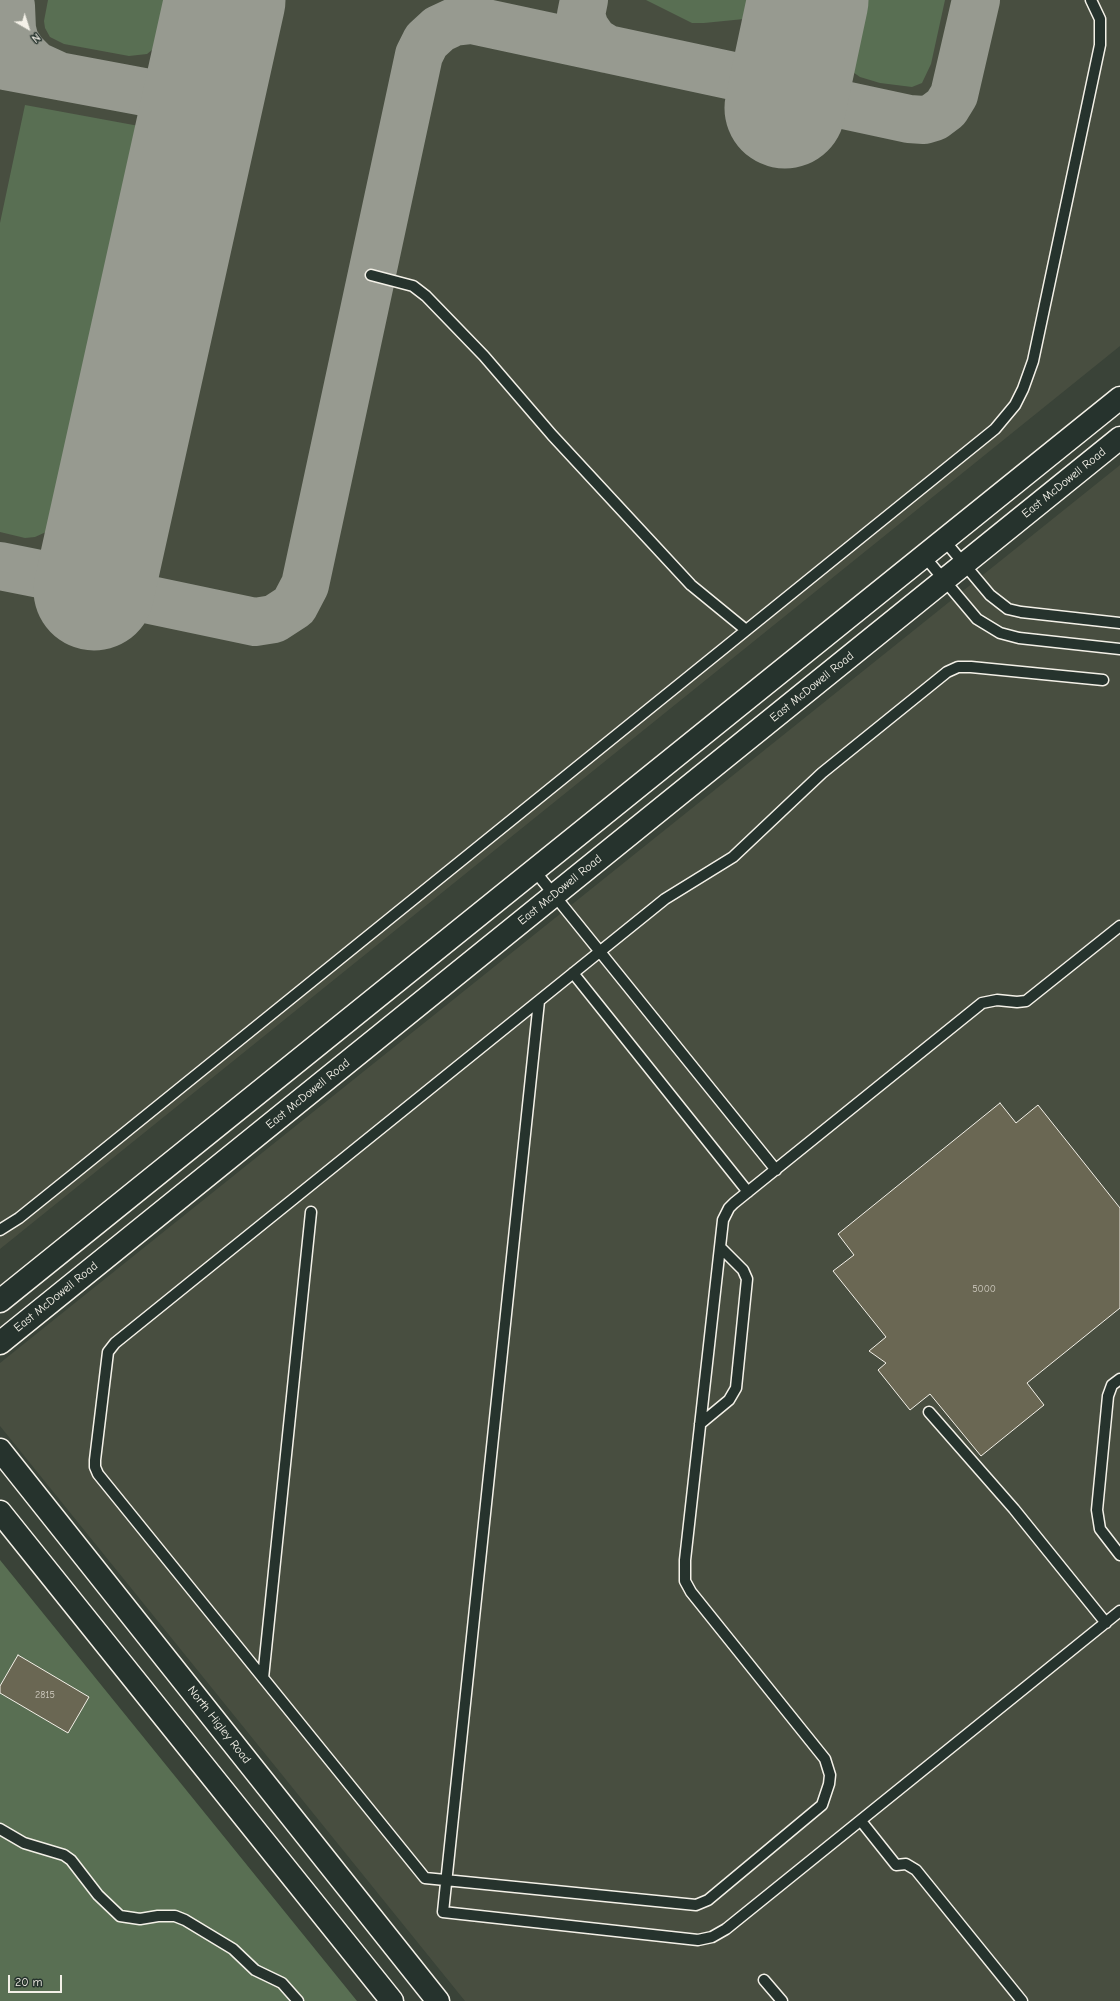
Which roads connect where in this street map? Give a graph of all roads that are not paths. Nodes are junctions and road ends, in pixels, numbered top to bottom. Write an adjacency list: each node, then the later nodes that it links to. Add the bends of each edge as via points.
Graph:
1 (1090, 0): 10 (lane, via 1100,19 1101,27 1097,61 1033,361 1015,405 996,429 975,447)
2 (372, 275): 10 (lane, via 413,286 426,296 484,356 552,435 691,585)
3 (1120, 398): 5 (main road)
4 (1120, 438): 7 (main road, East McDowell Road)
5 (944, 540): 6 (main road); 7 (lane)
6 (924, 556): 8 (lane); 13 (main road)
7 (964, 564): 8 (main road, East McDowell Road); 9 (lane, via 993,598 1008,608 1021,612)
8 (944, 580): 11 (lane, via 977,619 1000,633 1018,638); 14 (main road, East McDowell Road)
9 (1120, 623)
10 (746, 630): 22 (lane, via 70,1178)
11 (1120, 649)
12 (1103, 680): 16 (lane, via 971,667 953,669 822,773 733,857 674,892)
13 (534, 870): 14 (lane); 24 (main road)
14 (554, 894): 16 (lane); 25 (main road, East McDowell Road)
15 (1120, 926): 19 (lane, via 1026,1001 997,1000 982,1003)
16 (599, 952): 17 (lane); 19 (lane)
17 (573, 973): 18 (lane); 20 (lane)
18 (539, 1001): 34 (lane, via 121,1338 108,1352 95,1460 98,1474); 37 (lane)
19 (776, 1170): 20 (lane)
20 (748, 1192): 23 (lane, via 725,1213)
21 (310, 1212): 34 (lane)
22 (0, 1230)
23 (720, 1247): 28 (lane); 28 (lane, via 743,1270 747,1279 736,1388 729,1400)
24 (0, 1301)
25 (0, 1342)
26 (1120, 1379): 31 (lane, via 1112,1385 1108,1396 1098,1510 1100,1529)
27 (929, 1412): 33 (lane, via 1014,1509)
28 (700, 1424): 37 (lane, via 685,1581 691,1592 826,1759 830,1775 828,1791 822,1806 708,1900 696,1905)
29 (0, 1450): 41 (main road, North Higley Road)
30 (0, 1512): 40 (main road)
31 (1120, 1555)
32 (1120, 1610): 33 (lane)
33 (1106, 1623): 35 (lane)
34 (263, 1678): 37 (lane, via 424,1878)
35 (860, 1821): 37 (lane, via 726,1929 705,1939 443,1912); 43 (lane, via 896,1865 906,1864 916,1870)
36 (0, 1829): 39 (lane, via 24,1843 64,1855 71,1860 98,1895 120,1916 140,1919 175,1916 185,1920 233,1949 255,1970 282,1983)
37 (446, 1880)
38 (764, 1980): 42 (lane)
39 (298, 2001)
40 (392, 2001)
41 (438, 2001)
42 (782, 2001)
43 (1022, 2001)

